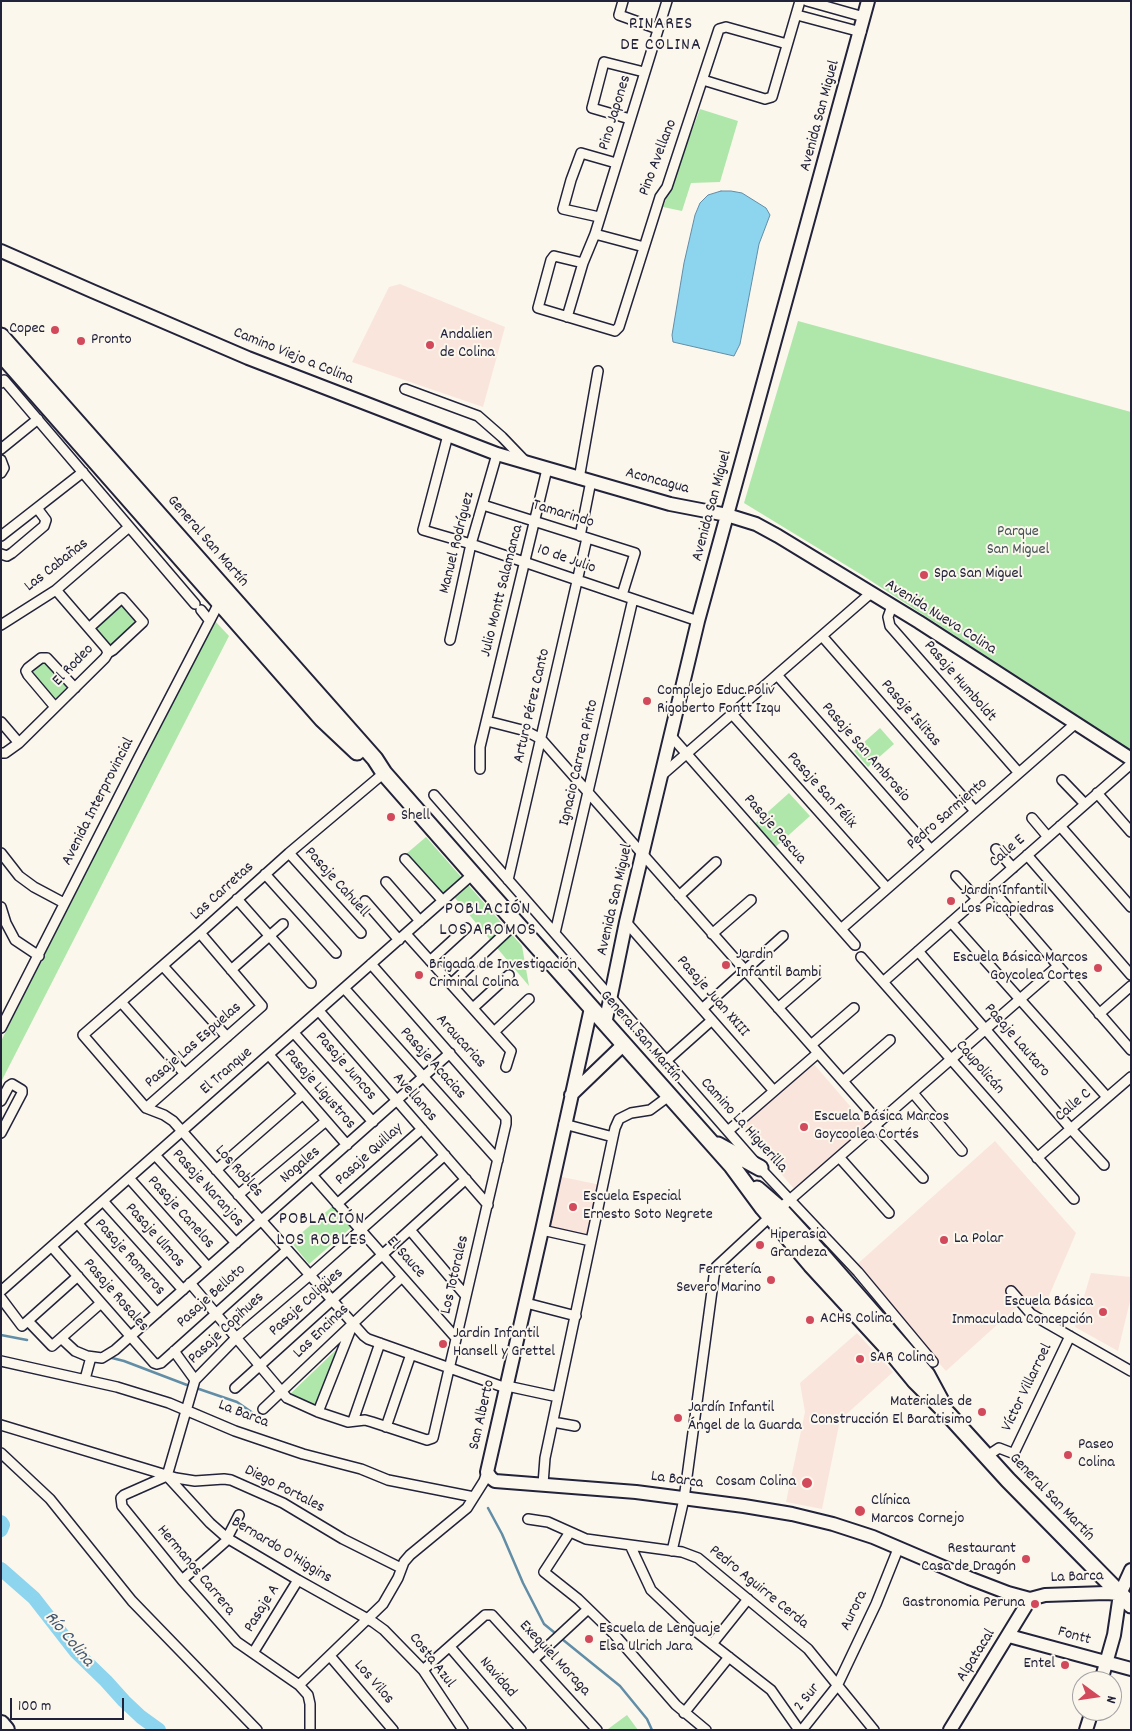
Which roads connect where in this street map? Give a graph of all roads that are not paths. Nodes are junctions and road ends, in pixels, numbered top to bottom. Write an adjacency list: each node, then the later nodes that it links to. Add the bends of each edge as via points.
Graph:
1 (623, 1): 8 (street, via 619,15)
2 (667, 1): 8 (street, Pino Japones)
3 (800, 1): 6 (street)
4 (808, 1): 7 (street)
5 (868, 1): 7 (street, Avenida San Miguel)
6 (797, 15): 9 (street); 10 (street)
7 (864, 17): 9 (street, Avenida San Miguel)
8 (658, 29): 11 (street, Pino Japones)
9 (861, 32): 38 (street, Avenida San Miguel)
10 (787, 44): 12 (street, Pino Avellano, via 726,27 719,29); 12 (street, via 772,97 765,99)
11 (644, 72): 13 (street, Pino Japones); 13 (street, via 604,62 592,108)
12 (703, 80): 17 (street, Pino Avellano)
13 (630, 119): 14 (street, Pino Japones)
14 (616, 163): 15 (street, Pino Japones); 15 (street, via 581,153 571,180 563,209)
15 (599, 217): 16 (street, Pino Japones)
16 (595, 234): 17 (street); 19 (street, Pino Japones)
17 (644, 247): 20 (street, Pino Avellano, via 615,331)
18 (1, 251): 27 (street, Camino Viejo a Colina, via 248,358)
19 (583, 263): 20 (street, Pino Japones); 20 (street, via 554,256 551,260 538,308)
20 (567, 317)
21 (1, 336): 50 (main road, General San Martín)
22 (1, 354): 50 (main road, General San Martín)
23 (598, 371): 35 (street, Arturo Pérez Canto)
24 (1, 383): 26 (street, via 4,380)
25 (405, 389): 31 (street, via 478,416)
26 (38, 420): 28 (street); 33 (street)
27 (448, 435): 29 (street, Camino Viejo a Colina); 43 (street, 10 de Julio, via 423,530)
28 (1, 449)
29 (498, 454): 31 (street, Camino Viejo a Colina); 36 (street, Manuel Rodríguez)
30 (1, 460): 34 (street, via 4,468)
31 (527, 463): 32 (street, Camino Viejo a Colina)
32 (548, 469): 35 (street, Camino Viejo a Colina); 39 (street, Julio Montt Salamanca)
33 (83, 472): 37 (street); 40 (street)
34 (1, 473)
35 (585, 480): 38 (street, Aconcagua, via 670,504); 42 (street, Arturo Pérez Canto)
36 (483, 506): 39 (street, Tamarindo); 43 (street, Manuel Rodríguez)
37 (37, 508): 41 (street); 44 (street, via 46,520 44,526 7,556)
38 (727, 515): 48 (street, Avenida Nueva Colina, via 756,524); 54 (street, Avenida San Miguel)
39 (535, 522): 42 (street, Tamarindo); 45 (street, Julio Montt Salamanca)
40 (129, 527): 47 (street, Las Cabañas); 53 (street)
41 (1, 536)
42 (583, 537): 46 (street, Arturo Pérez Canto); 49 (street, Tamarindo, via 635,553)
43 (472, 544): 45 (street, 10 de Julio); 58 (street, Manuel Rodríguez)
44 (1, 554)
45 (526, 562): 46 (street, 10 de Julio); 64 (street, Julio Montt Salamanca)
46 (578, 581): 49 (street, 10 de Julio); 68 (street, Arturo Pérez Canto)
47 (56, 590): 55 (street, Las Cabañas); 56 (street, El Rodeo)
48 (871, 593): 52 (street, Avenida Nueva Colina); 57 (street)
49 (622, 595): 51 (street, 10 de Julio)
50 (222, 597): 53 (street, Avenida Interprovincial); 76 (main road, General San Martín, via 322,718)
51 (633, 599): 54 (street, 10 de Julio); 80 (street, Ignacio Carrera Pinto)
52 (892, 606): 66 (street, Avenida Nueva Colina); 75 (street, Pasaje Humboldt, via 888,617 890,626)
53 (209, 620): 110 (street, Avenida Interprovincial)
54 (698, 621): 67 (street, Avenida San Miguel)
55 (1, 625)
56 (89, 628): 59 (street, El Rodeo); 59 (street, via 122,598 143,622)
57 (822, 636): 60 (street); 83 (street, Pasaje Islitas)
58 (450, 640)
59 (108, 653): 61 (street, El Rodeo)
60 (777, 675): 63 (street); 89 (street, Pasaje San Ambrosio)
61 (75, 688): 62 (street, El Rodeo); 62 (street, via 47,658 41,658 28,668 28,675)
62 (55, 707): 69 (street, El Rodeo)
63 (732, 714): 71 (street); 102 (street, Pasaje San Félix)
64 (487, 721): 68 (street, via 526,731); 74 (street, Julio Montt Salamanca, via 480,747)
65 (1, 722): 69 (street)
66 (1076, 723): 72 (street, Avenida Nueva Colina); 75 (street, Pedro Sarmiento)
67 (671, 736): 71 (street, Pasaje Pascua); 77 (street, Avenida San Miguel)
68 (540, 740): 80 (street); 100 (street, Arturo Pérez Canto)
69 (19, 743): 70 (street, El Rodeo)
70 (1, 753)
71 (687, 754): 77 (street); 119 (street, Pasaje Pascua)
72 (1131, 759)
73 (1131, 764): 79 (street, Calle E)
74 (480, 769)
75 (1019, 772): 83 (street, Pedro Sarmiento)
76 (384, 773): 90 (street, Las Carretas); 98 (main road, General San Martín)
77 (661, 776): 92 (street, Avenida San Miguel)
78 (1062, 780): 82 (street)
79 (1097, 793): 82 (street, Calle E); 86 (street)
80 (589, 794): 92 (street); 123 (street, Ignacio Carrera Pinto)
81 (434, 795): 100 (street, Camino La Higuerilla)
82 (1085, 804): 85 (street, Calle E)
83 (975, 811): 89 (street, Pedro Sarmiento)
84 (1032, 818): 87 (street)
85 (1060, 826): 87 (street, Calle E); 112 (street)
86 (1131, 832)
87 (1048, 837): 93 (street, Calle E)
88 (996, 849): 96 (street)
89 (931, 850): 102 (street, Pedro Sarmiento)
90 (289, 853): 97 (street, Las Carretas); 121 (street, Pasaje Cahuell)
91 (1, 854): 110 (street, via 19,876)
92 (643, 855): 104 (street); 114 (street, Avenida San Miguel)
93 (1027, 855): 96 (street, Calle E); 142 (street)
94 (405, 859): 109 (street)
95 (716, 862): 104 (street)
96 (1013, 868): 103 (street, Calle E)
97 (265, 874): 105 (street, Las Carretas); 131 (street)
98 (473, 874): 109 (street, El Tranque); 116 (main road, General San Martín)
99 (956, 876): 106 (street)
100 (508, 880): 123 (street, Camino La Higuerilla)
101 (386, 882): 113 (street)
102 (887, 888): 119 (street, Pedro Sarmiento)
103 (990, 888): 106 (street, Calle E); 137 (street)
104 (679, 896): 124 (street)
105 (237, 899): 122 (street, Las Carretas); 125 (street)
106 (977, 899): 115 (street, Calle E)
107 (751, 900): 124 (street)
108 (364, 901): 127 (street)
109 (443, 901): 113 (street, El Tranque)
110 (64, 903): 132 (street, Avenida Interprovincial)
111 (1, 907): 120 (street)
112 (1131, 907)
113 (420, 921): 127 (street, El Tranque)
114 (626, 922): 148 (street, Avenida San Miguel); 156 (street, Pasaje Juan XXIII)
115 (951, 922): 130 (street, Calle E); 150 (street)
116 (516, 923): 145 (street); 153 (main road, General San Martín)
117 (283, 924): 125 (street)
118 (466, 928): 134 (street)
119 (841, 929): 129 (street, Pasaje Pascua)
120 (10, 933): 128 (street); 132 (street, via 21,945)
121 (361, 933)
122 (200, 934): 136 (street, Las Carretas); 138 (street)
123 (555, 934): 148 (street, Camino La Higuerilla)
124 (712, 934): 139 (street)
125 (270, 936): 138 (street); 144 (street)
126 (783, 936): 139 (street)
127 (402, 937): 134 (street); 135 (street, El Tranque)
128 (1, 939)
129 (855, 945)
130 (918, 950): 143 (street, Calle E); 162 (street, Pasaje Lautaro)
131 (336, 954)
132 (39, 956): 161 (street, Avenida Interprovincial)
133 (861, 957): 143 (street, Caupolicán)
134 (430, 961): 145 (street)
135 (372, 964): 147 (street, El Tranque); 171 (street, Araucarias)
136 (163, 966): 151 (street, Las Carretas); 166 (street)
137 (1058, 966): 150 (street); 158 (street)
138 (231, 970): 166 (street, Pasaje Las Espuelas, via 262,1006)
139 (745, 971): 154 (street); 156 (street)
140 (509, 975): 152 (street)
141 (816, 975): 154 (street)
142 (1131, 975)
143 (883, 982): 174 (street, Caupolicán)
144 (311, 983)
145 (450, 984): 152 (street)
146 (1131, 986): 158 (street)
147 (344, 988): 157 (street, El Tranque); 178 (street, Pasaje Acacias)
148 (610, 997): 160 (street, Avenida San Miguel); 175 (street, Camino La Higuerilla)
149 (529, 999): 163 (street)
150 (1020, 999): 162 (street); 186 (street)
151 (120, 1002): 165 (street, Las Carretas); 177 (street)
152 (473, 1008): 163 (street)
153 (591, 1008): 160 (main road, General San Martín); 184 (street, San Alberto)
154 (778, 1008): 169 (street)
155 (854, 1008): 169 (street)
156 (702, 1009): 159 (street, Pasaje Juan XXIII)
157 (319, 1010): 164 (street, El Tranque); 188 (street, Avellanos)
158 (1099, 1014): 170 (street)
159 (712, 1020): 175 (street); 181 (street, Pasaje Juan XXIII)
160 (605, 1024): 168 (main road, General San Martín)
161 (1, 1028)
162 (986, 1029): 174 (street); 196 (street, Pasaje Lautaro)
163 (494, 1032): 176 (street, via 511,1051)
164 (294, 1033): 173 (street, El Tranque); 192 (street, Pasaje Juncos)
165 (83, 1035): 189 (street, Los Robles)
166 (227, 1037): 177 (street, Pasaje Las Espuelas)
167 (890, 1040): 180 (street)
168 (624, 1044): 184 (street); 185 (main road, General San Martín)
169 (810, 1045): 172 (street)
170 (1131, 1050)
171 (450, 1053): 178 (street, Nogales); 190 (street, Araucarias)
172 (818, 1053): 180 (street); 181 (street)
173 (269, 1055): 183 (street, Pasaje Ligustros); 198 (street, El Tranque)
174 (951, 1059): 182 (street); 207 (street, Caupolicán)
175 (666, 1061): 197 (street, Camino La Higuerilla)
176 (506, 1067)
177 (185, 1074): 189 (street, Pasaje Las Espuelas)
178 (424, 1077): 188 (street, Nogales); 208 (street, Pasaje Acacias)
179 (1131, 1077): 186 (street, Calle C)
180 (843, 1081): 194 (street)
181 (774, 1091): 197 (street)
182 (913, 1093): 194 (street); 203 (street)
183 (303, 1094): 191 (street, Pasaje Ligustros); 211 (street)
184 (570, 1095): 193 (street, San Alberto)
185 (669, 1096): 200 (street, via 650,1110 631,1113 620,1119); 201 (main road, General San Martín)
186 (1107, 1098): 196 (street, Calle C)
187 (1, 1101): 199 (street, via 12,1084 22,1090)
188 (397, 1101): 192 (street, Nogales); 195 (street, Avellanos)
189 (146, 1108): 198 (street, Los Robles, via 169,1117)
190 (506, 1118): 208 (street, Los Totorales)
191 (326, 1120): 202 (street, Pasaje Ligustros); 216 (street)
192 (373, 1122): 202 (street, Nogales)
193 (564, 1124): 200 (street); 227 (street, San Alberto)
194 (877, 1124): 206 (street); 214 (street)
195 (422, 1129): 205 (street, Avellanos); 219 (street, Pasaje Quillay)
196 (1071, 1129): 207 (street, Calle C); 209 (street, Pasaje Lautaro)
197 (728, 1131): 210 (street, Camino La Higuerilla)
198 (182, 1132): 204 (street, El Tranque); 211 (street, Los Robles)
199 (1, 1133)
200 (613, 1137): 228 (street)
201 (707, 1139): 210 (main road); 221 (main road, General San Martín)
202 (347, 1145): 212 (street, Nogales)
203 (962, 1150)
204 (155, 1155): 213 (street, El Tranque); 229 (street, Pasaje Naranjos)
205 (445, 1156): 215 (street, Avellanos); 225 (street)
206 (839, 1157): 221 (street); 222 (street)
207 (1037, 1158): 217 (street, Caupolicán)
208 (498, 1160): 220 (street, Los Totorales)
209 (1104, 1165)
210 (760, 1168): 221 (street, Camino La Higuerilla)
211 (216, 1170): 216 (street, Los Robles)
212 (312, 1175): 219 (street, El Sauce); 223 (street, Nogales)
213 (129, 1178): 218 (street, El Tranque); 233 (street, Pasaje Canelos)
214 (923, 1178)
215 (466, 1179): 220 (street, Avellanos); 226 (street, Pasaje Coligües)
216 (238, 1195): 223 (street, Los Robles)
217 (1074, 1199)
218 (103, 1201): 224 (street, El Tranque); 238 (street, Pasaje Ulmos)
219 (338, 1204): 225 (street, El Sauce)
220 (488, 1205): 241 (street, Los Totorales)
221 (779, 1208): 257 (main road, General San Martín); 287 (street, via 716,1267)
222 (889, 1213)
223 (261, 1221): 229 (street, Nogales); 231 (street, Los Robles)
224 (78, 1224): 230 (street, El Tranque); 246 (street, Pasaje Romeros)
225 (361, 1230): 232 (street, El Sauce); 234 (street, Pasaje Copihues)
226 (410, 1230): 232 (street, Pasaje Coligües); 241 (street)
227 (542, 1230): 228 (street); 245 (street, San Alberto)
228 (591, 1241): 248 (street)
229 (236, 1243): 233 (street, Nogales)
230 (52, 1247): 235 (street, Pasaje Rosales); 239 (street, El Tranque)
231 (287, 1250): 234 (street, Los Robles); 247 (street, Pasaje Belloto)
232 (382, 1254): 236 (street, El Sauce); 243 (street, Pasaje Coligües)
233 (208, 1267): 237 (street, Nogales)
234 (310, 1275): 243 (street, Los Robles); 254 (street, Pasaje Copihues)
235 (78, 1276): 244 (street, Pasaje Rosales); 249 (street)
236 (402, 1277): 250 (street, Las Encinas); 255 (street, El Sauce)
237 (190, 1283): 238 (street, Nogales); 247 (street)
238 (183, 1290): 246 (street, Nogales)
239 (1, 1291)
240 (1011, 1291): 252 (street, via 1031,1314)
241 (466, 1296): 255 (street, Los Totorales)
242 (1, 1298): 249 (street)
243 (332, 1300): 250 (street, Los Robles); 264 (street, Pasaje Coligües)
244 (101, 1303): 251 (street, Pasaje Rosales); 253 (street)
245 (526, 1303): 248 (street); 269 (street, San Alberto)
246 (157, 1313): 251 (street, Nogales)
247 (216, 1314): 254 (street); 258 (street, Pasaje Belloto)
248 (576, 1316): 272 (street)
249 (25, 1324): 253 (street, via 52,1346)
250 (353, 1324): 256 (street, Los Robles, via 368,1339); 271 (street, Las Encinas); 275 (street)
251 (130, 1336): 260 (street, Nogales, via 102,1358); 263 (street, Pasaje Rosales)
252 (1070, 1336): 266 (street); 282 (street, Víctor Villarroel, via 1015,1451 997,1449)
253 (61, 1338): 260 (street, via 75,1351)
254 (236, 1338): 264 (street); 268 (street, Pasaje Copihues)
255 (456, 1338): 265 (street, Los Totorales)
256 (380, 1343): 259 (street, Los Robles); 276 (street)
257 (901, 1345): 262 (street); 282 (main road, General San Martín, via 927,1375 948,1414)
258 (174, 1351): 263 (street, Pasaje Belloto); 268 (street)
259 (411, 1354): 265 (street, Los Robles); 279 (street)
260 (91, 1357): 267 (street)
261 (1, 1361): 267 (street, La Barca)
262 (933, 1362)
263 (157, 1364)
264 (259, 1366): 270 (street, Pasaje Coligües); 271 (street)
265 (449, 1368): 269 (street, Los Robles); 279 (street, Los Totorales, via 433,1438 427,1440)
266 (1131, 1371)
267 (84, 1379): 273 (street, La Barca, via 117,1386)
268 (195, 1380): 273 (street, Pasaje Copihues)
269 (506, 1387): 272 (street, Los Robles); 283 (street, San Alberto)
270 (234, 1388)
271 (281, 1392): 274 (street, Las Encinas); 275 (street)
272 (558, 1397): 277 (street)
273 (186, 1410): 284 (street, Pasaje Copihues); 286 (street, La Barca, via 235,1431 388,1480)
274 (263, 1410)
275 (318, 1412): 276 (street)
276 (353, 1421): 279 (street, via 365,1420)
277 (553, 1422): 280 (street); 285 (street)
278 (1, 1424): 284 (street, Diego Portales)
279 (386, 1426)
280 (575, 1426)
281 (1, 1453): 322 (street, via 50,1499 132,1601)
282 (986, 1456): 299 (main road, General San Martín)
283 (487, 1472): 285 (street, La Barca, via 496,1481); 286 (street, San Alberto)
284 (167, 1476): 291 (street, Bernardo O'Higgins); 295 (street, Diego Portales, via 188,1480 231,1480 284,1503 343,1539); 297 (street, Hermanos Carrera, via 126,1493 120,1502)
285 (543, 1484): 287 (street, La Barca)
286 (474, 1497): 295 (street, San Alberto, via 467,1508 410,1555)
287 (684, 1499): 293 (street, La Barca, via 812,1518 873,1537); 294 (street)
288 (239, 1515): 291 (street)
289 (528, 1518): 290 (street, Pedro Aguirre Cerda, via 548,1522)
290 (570, 1532): 292 (street, Pedro Aguirre Cerda, via 586,1539); 303 (street, via 544,1572)
291 (227, 1538): 297 (street); 298 (street, Bernardo O'Higgins)
292 (630, 1546): 294 (street, Pedro Aguirre Cerda); 306 (street, via 651,1590)
293 (898, 1549): 301 (street, La Barca); 317 (street, Aurora)
294 (672, 1551): 300 (street, Pedro Aguirre Cerda, via 698,1558)
295 (401, 1568): 304 (street, San Alberto, via 383,1604)
296 (1131, 1570): 299 (street)
297 (182, 1580): 308 (street, Hermanos Carrera, via 237,1642)
298 (298, 1580): 304 (street, Bernardo O'Higgins); 308 (street, Pasaje A)
299 (1120, 1594): 301 (street, La Barca, via 1046,1595); 302 (main road, General San Martín); 312 (street)
300 (748, 1599): 306 (street); 317 (street, Pedro Aguirre Cerda, via 808,1649)
301 (1030, 1599): 305 (street, Alpatacal)
302 (1131, 1605)
303 (588, 1609): 311 (street); 318 (street)
304 (368, 1619): 309 (street, San Alberto); 314 (street, Costa Azul, via 394,1639)
305 (1009, 1636): 312 (street, Fontt); 331 (street, Alpatacal)
306 (712, 1644): 310 (street)
307 (450, 1647): 311 (street, Exequiel Moraga, via 490,1614); 314 (street); 326 (street, Navidad)
308 (253, 1653): 316 (street, Hermanos Carrera)
309 (330, 1656): 316 (street, San Alberto); 324 (street, Los Vilos)
310 (729, 1657): 318 (street); 329 (street, via 771,1690)
311 (533, 1660): 327 (street, Exequiel Moraga)
312 (1106, 1662): 313 (street, Fontt); 315 (street)
313 (1131, 1669)
314 (423, 1670): 325 (street, Costa Azul)
315 (1104, 1671)
316 (299, 1685): 323 (street, via 308,1695)
317 (838, 1686): 320 (street, Pedro Aguirre Cerda); 329 (street, 2 Sur)
318 (684, 1713): 328 (street)
319 (1, 1724): 321 (highway)
320 (865, 1726): 330 (street, Pedro Aguirre Cerda)
321 (6, 1730)
322 (257, 1730)
323 (310, 1730)
324 (393, 1730)
325 (463, 1730)
326 (521, 1730)
327 (597, 1730)
328 (706, 1730)
329 (800, 1730)
330 (874, 1730)
331 (950, 1730)

